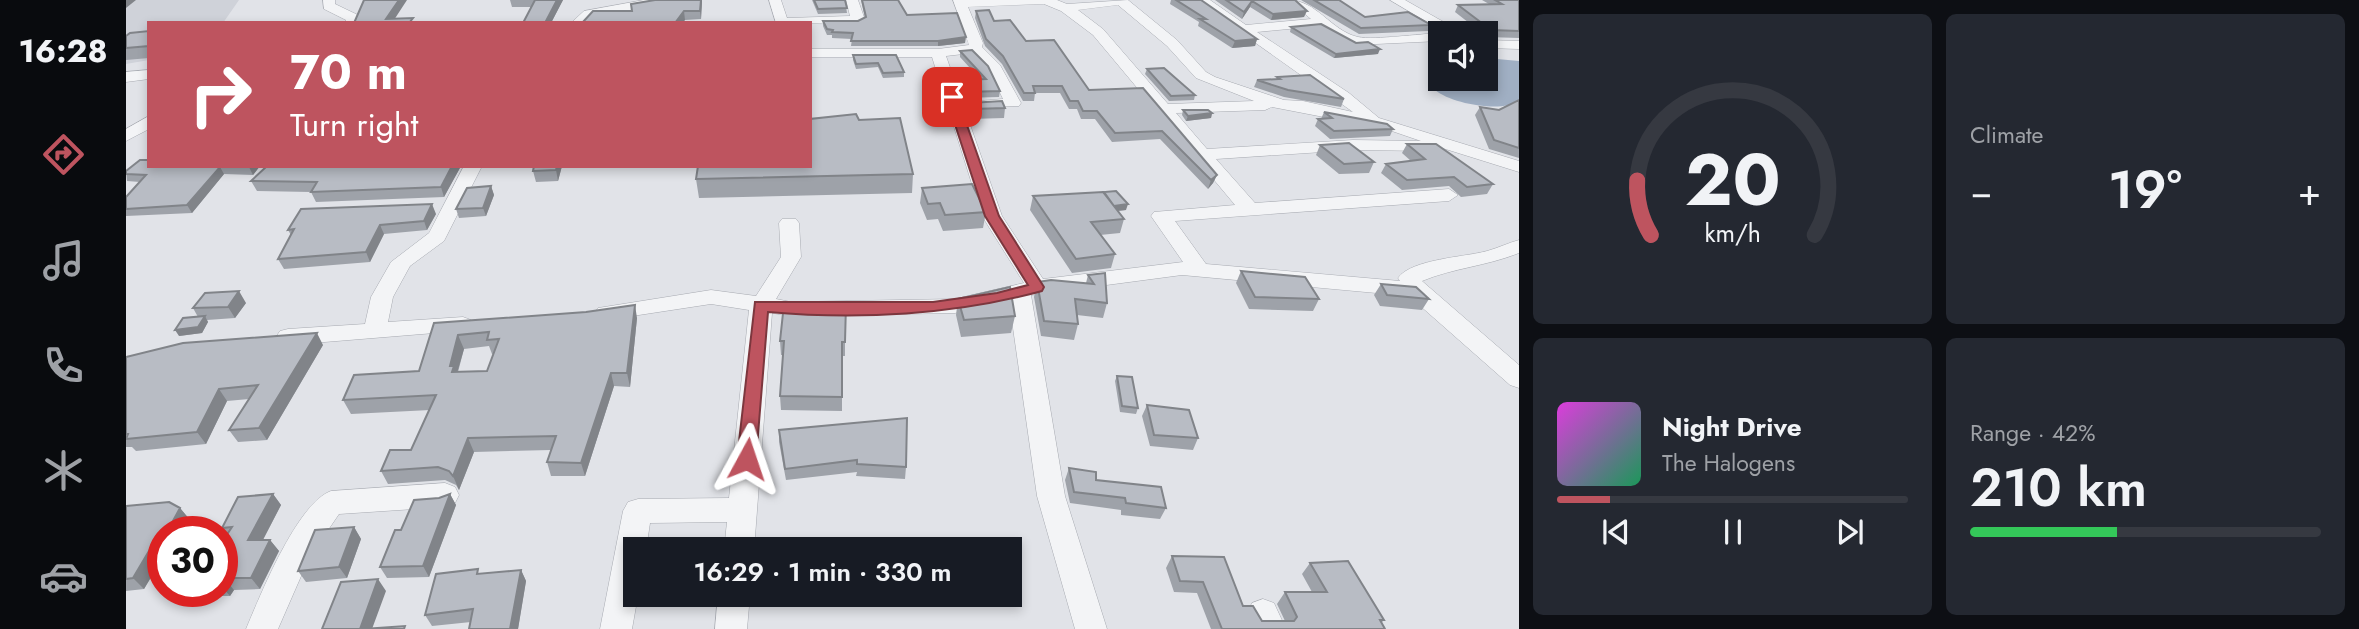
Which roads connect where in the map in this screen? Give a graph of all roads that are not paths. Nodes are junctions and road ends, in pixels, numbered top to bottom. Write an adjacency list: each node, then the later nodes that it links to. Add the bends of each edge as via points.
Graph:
1 (329, 0): 11 (street, via 328,6)
2 (665, 0): 12 (street, via 589,14)
3 (775, 0): 13 (street)
4 (852, 0): 14 (street, via 858,20)
5 (1121, 0): 10 (street); 28 (street, via 1201,75)
6 (1201, 0): 17 (street)
7 (1294, 0): 16 (street)
8 (1396, 0): 15 (street)
9 (960, 2): 10 (street, via 1045,0); 22 (street)
10 (1066, 8): 30 (street, via 1098,32)
11 (352, 21)
12 (580, 21)
13 (782, 21)
14 (812, 21)
15 (1434, 21)
16 (1323, 22): 17 (street); 18 (street, via 1355,41)
17 (1242, 29): 32 (street)
18 (1428, 38)
19 (812, 39): 23 (street, via 855,42)
20 (1498, 45): 21 (street)
21 (1519, 46)
22 (975, 48): 24 (street); 29 (street, via 995,68 1013,103)
23 (856, 52): 24 (street); 25 (street)
24 (938, 53): 29 (street)
25 (812, 54)
26 (147, 74): 27 (street)
27 (126, 77)
28 (1282, 105): 30 (street); 32 (street)
29 (955, 106): 45 (street, via 992,216)
30 (1164, 108): 35 (street)
31 (147, 122): 33 (street)
32 (1377, 123): 34 (street)
33 (126, 136)
34 (1455, 147): 35 (street, via 1353,145); 36 (street)
35 (1204, 154): 41 (street)
36 (1519, 167)
37 (473, 168): 39 (street)
38 (1450, 195): 41 (street)
39 (454, 205): 40 (street); 50 (street, via 437,237 402,262 382,297)
40 (428, 206)
41 (1250, 210): 44 (street, via 1161,216)
42 (789, 223): 47 (street, via 791,257)
43 (1519, 246): 46 (street, via 1409,278)
44 (1199, 269): 45 (street, via 1156,270); 46 (street)
45 (1028, 290): 47 (street, via 956,306); 60 (street, via 1051,496)
46 (1417, 290): 52 (street)
47 (761, 306): 48 (street, via 711,298); 54 (street)
48 (589, 316)
49 (483, 324): 50 (street)
50 (375, 331): 51 (street)
51 (270, 338)
52 (1519, 379)
53 (445, 495): 57 (street, via 331,503 297,550)
54 (742, 510): 55 (street); 58 (street, via 638,511)
55 (740, 537)
56 (733, 607): 59 (street)
57 (262, 629)
58 (616, 629)
59 (731, 629)
60 (1091, 629)

